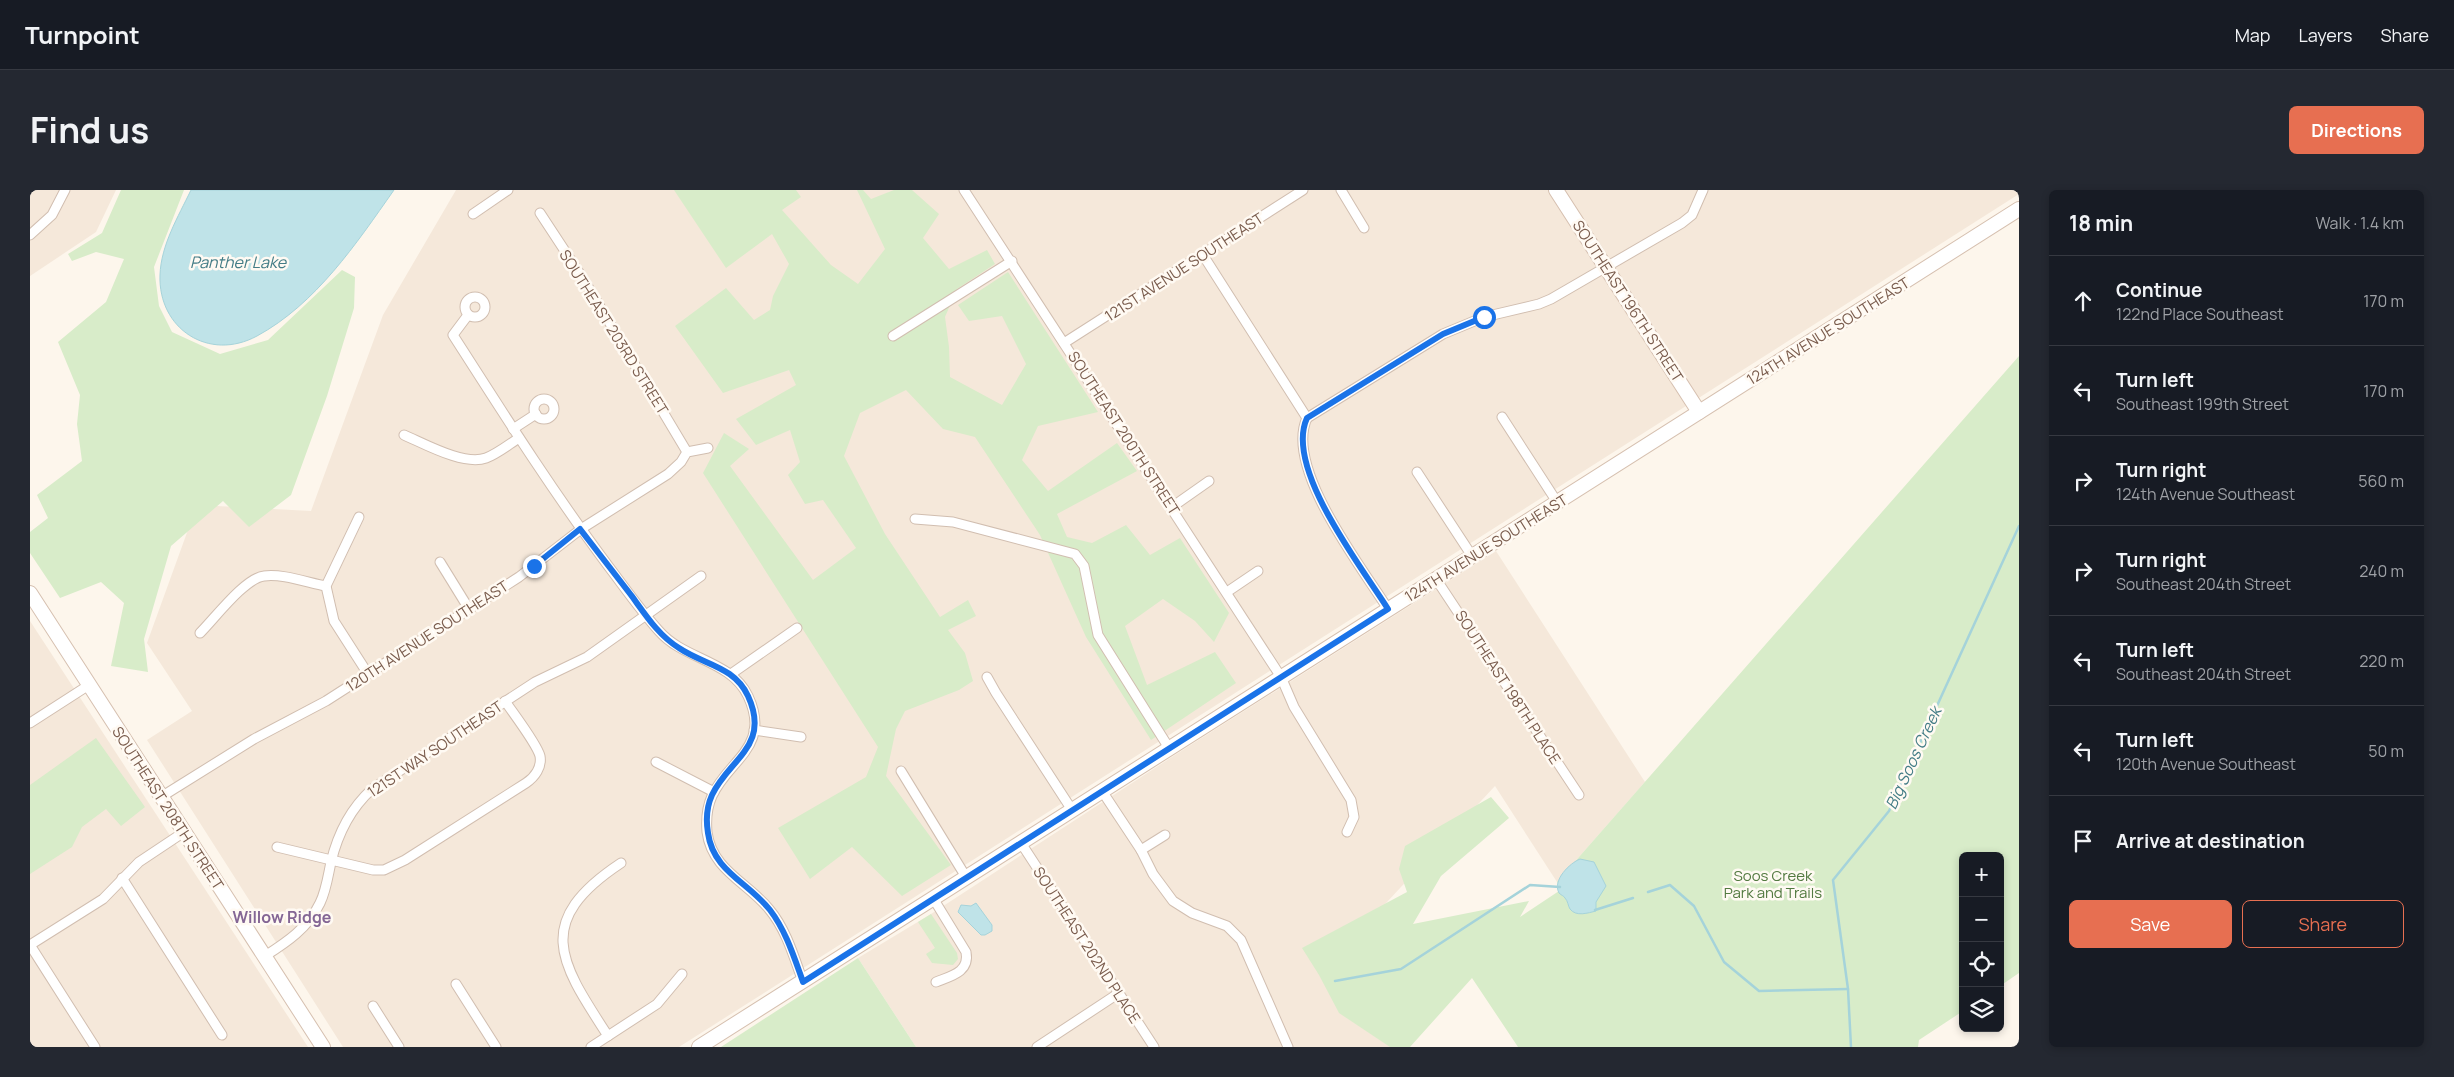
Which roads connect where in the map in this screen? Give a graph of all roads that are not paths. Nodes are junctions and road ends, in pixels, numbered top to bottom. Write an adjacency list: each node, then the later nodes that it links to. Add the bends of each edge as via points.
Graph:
1 (65, 190): 12 (street, via 52,216)
2 (508, 190): 10 (street)
3 (964, 190): 14 (street, SOUTHEAST 200TH STREET)
4 (1303, 190): 13 (street, 121ST AVENUE SOUTHEAST)
5 (1341, 190): 11 (street)
6 (1556, 190): 15 (street, SOUTHEAST 196TH STREET)
7 (1703, 190): 15 (street, via 1692,215)
8 (2019, 209): 19 (street, 124TH AVENUE SOUTHEAST)
9 (540, 213): 27 (street, SOUTHEAST 203RD STREET)
10 (473, 214)
11 (1364, 228)
12 (30, 235)
13 (1203, 255): 18 (street, 121ST AVENUE SOUTHEAST); 22 (street)
14 (1012, 261): 17 (street); 18 (street, SOUTHEAST 200TH STREET)
15 (1607, 268): 19 (street, SOUTHEAST 196TH STREET); 22 (street, via 1539,304 1484,317 1443,334)
16 (468, 315): 23 (street, via 453,335)
17 (893, 336)
18 (1064, 343): 31 (street, SOUTHEAST 200TH STREET)
19 (1699, 412): 30 (street, 124TH AVENUE SOUTHEAST)
20 (536, 414): 23 (street)
21 (1502, 417): 30 (street)
22 (1307, 418): 44 (street, via 1303,447 1312,482)
23 (513, 429): 25 (street)
24 (404, 435): 25 (street, via 460,458 477,460)
25 (519, 438): 34 (street)
26 (708, 448): 27 (street)
27 (687, 452): 34 (street, 120TH AVENUE SOUTHEAST, via 668,474)
28 (1417, 472): 35 (street)
29 (1209, 481): 31 (street)
30 (1557, 502): 35 (street, 124TH AVENUE SOUTHEAST)
31 (1172, 507): 41 (street, SOUTHEAST 200TH STREET)
32 (359, 517): 40 (street)
33 (915, 519): 57 (street, via 953,522 1075,554 1084,566 1098,635)
34 (580, 529): 43 (street, 120TH AVENUE SOUTHEAST, via 519,577); 45 (street)
35 (1472, 556): 39 (street, 124TH AVENUE SOUTHEAST)
36 (440, 562): 43 (street)
37 (1258, 571): 41 (street)
38 (701, 576): 45 (street, 121ST WAY SOUTHEAST)
39 (1436, 579): 44 (street, 124TH AVENUE SOUTHEAST); 62 (street, SOUTHEAST 198TH PLACE)
40 (326, 586): 47 (street, via 270,575 258,577); 48 (street, via 334,621)
41 (1227, 592): 51 (street, SOUTHEAST 200TH STREET)
42 (30, 593): 52 (street, SOUTHEAST 208TH STREET)
43 (469, 609): 48 (street, 120TH AVENUE SOUTHEAST)
44 (1388, 609): 51 (street, 124TH AVENUE SOUTHEAST)
45 (646, 616): 49 (street, via 665,638 680,649); 53 (street, 121ST WAY SOUTHEAST, via 587,657 546,676)
46 (797, 628): 49 (street)
47 (200, 632)
48 (368, 674): 63 (street, 120TH AVENUE SOUTHEAST)
49 (731, 674): 55 (street, via 744,687 751,704)
50 (987, 677): 64 (street)
51 (1282, 677): 57 (street, 124TH AVENUE SOUTHEAST); 66 (street, SOUTHEAST 200TH STREET, via 1294,707 1351,800 1354,817)
52 (90, 685): 54 (street); 63 (street, SOUTHEAST 208TH STREET)
53 (505, 701): 71 (street, 121ST WAY SOUTHEAST, via 372,789 344,824); 71 (street, via 540,756 537,771 531,779 390,868 379,870)
54 (30, 723)
55 (754, 730): 56 (street); 61 (street, via 743,757)
56 (801, 737)
57 (1169, 748): 60 (street, 124TH AVENUE SOUTHEAST)
58 (656, 762): 61 (street)
59 (900, 771): 73 (street)
60 (1102, 791): 64 (street, 124TH AVENUE SOUTHEAST); 70 (street)
61 (714, 792): 79 (street, via 707,821 713,854 728,873 758,896 769,909 781,927)
62 (1579, 795)
63 (161, 797): 65 (street, SOUTHEAST 208TH STREET)
64 (1072, 810): 68 (street, 124TH AVENUE SOUTHEAST)
65 (184, 832): 74 (street, via 139,862); 77 (street, SOUTHEAST 208TH STREET)
66 (1347, 832)
67 (1165, 835): 70 (street)
68 (1021, 843): 73 (street, 124TH AVENUE SOUTHEAST); 82 (street, SOUTHEAST 202ND PLACE)
69 (277, 847): 71 (street)
70 (1141, 850): 94 (street, via 1153,874 1173,901 1192,913 1227,926 1241,940)
71 (332, 860): 77 (street, 121ST WAY SOUTHEAST, via 322,898 309,920 298,933)
72 (621, 863): 85 (street, via 581,894 564,932 563,947 571,976)
73 (966, 877): 75 (street, 124TH AVENUE SOUTHEAST)
74 (122, 878): 76 (street, via 103,899); 84 (street)
75 (933, 898): 79 (street, 124TH AVENUE SOUTHEAST); 80 (street, via 968,959 966,966 956,974)
76 (30, 945): 86 (street)
77 (265, 956): 87 (street, SOUTHEAST 208TH STREET)
78 (682, 974): 85 (street, via 657,1004)
79 (803, 982): 91 (street, 124TH AVENUE SOUTHEAST)
80 (936, 982)
81 (456, 984): 89 (street)
82 (1119, 993): 92 (street); 93 (street, SOUTHEAST 202ND PLACE)
83 (373, 1006): 88 (street)
84 (222, 1036)
85 (608, 1036): 90 (street)
86 (95, 1047)
87 (323, 1047)
88 (399, 1047)
89 (496, 1047)
90 (591, 1047)
91 (699, 1047)
92 (1037, 1047)
93 (1154, 1047)
94 (1288, 1047)

